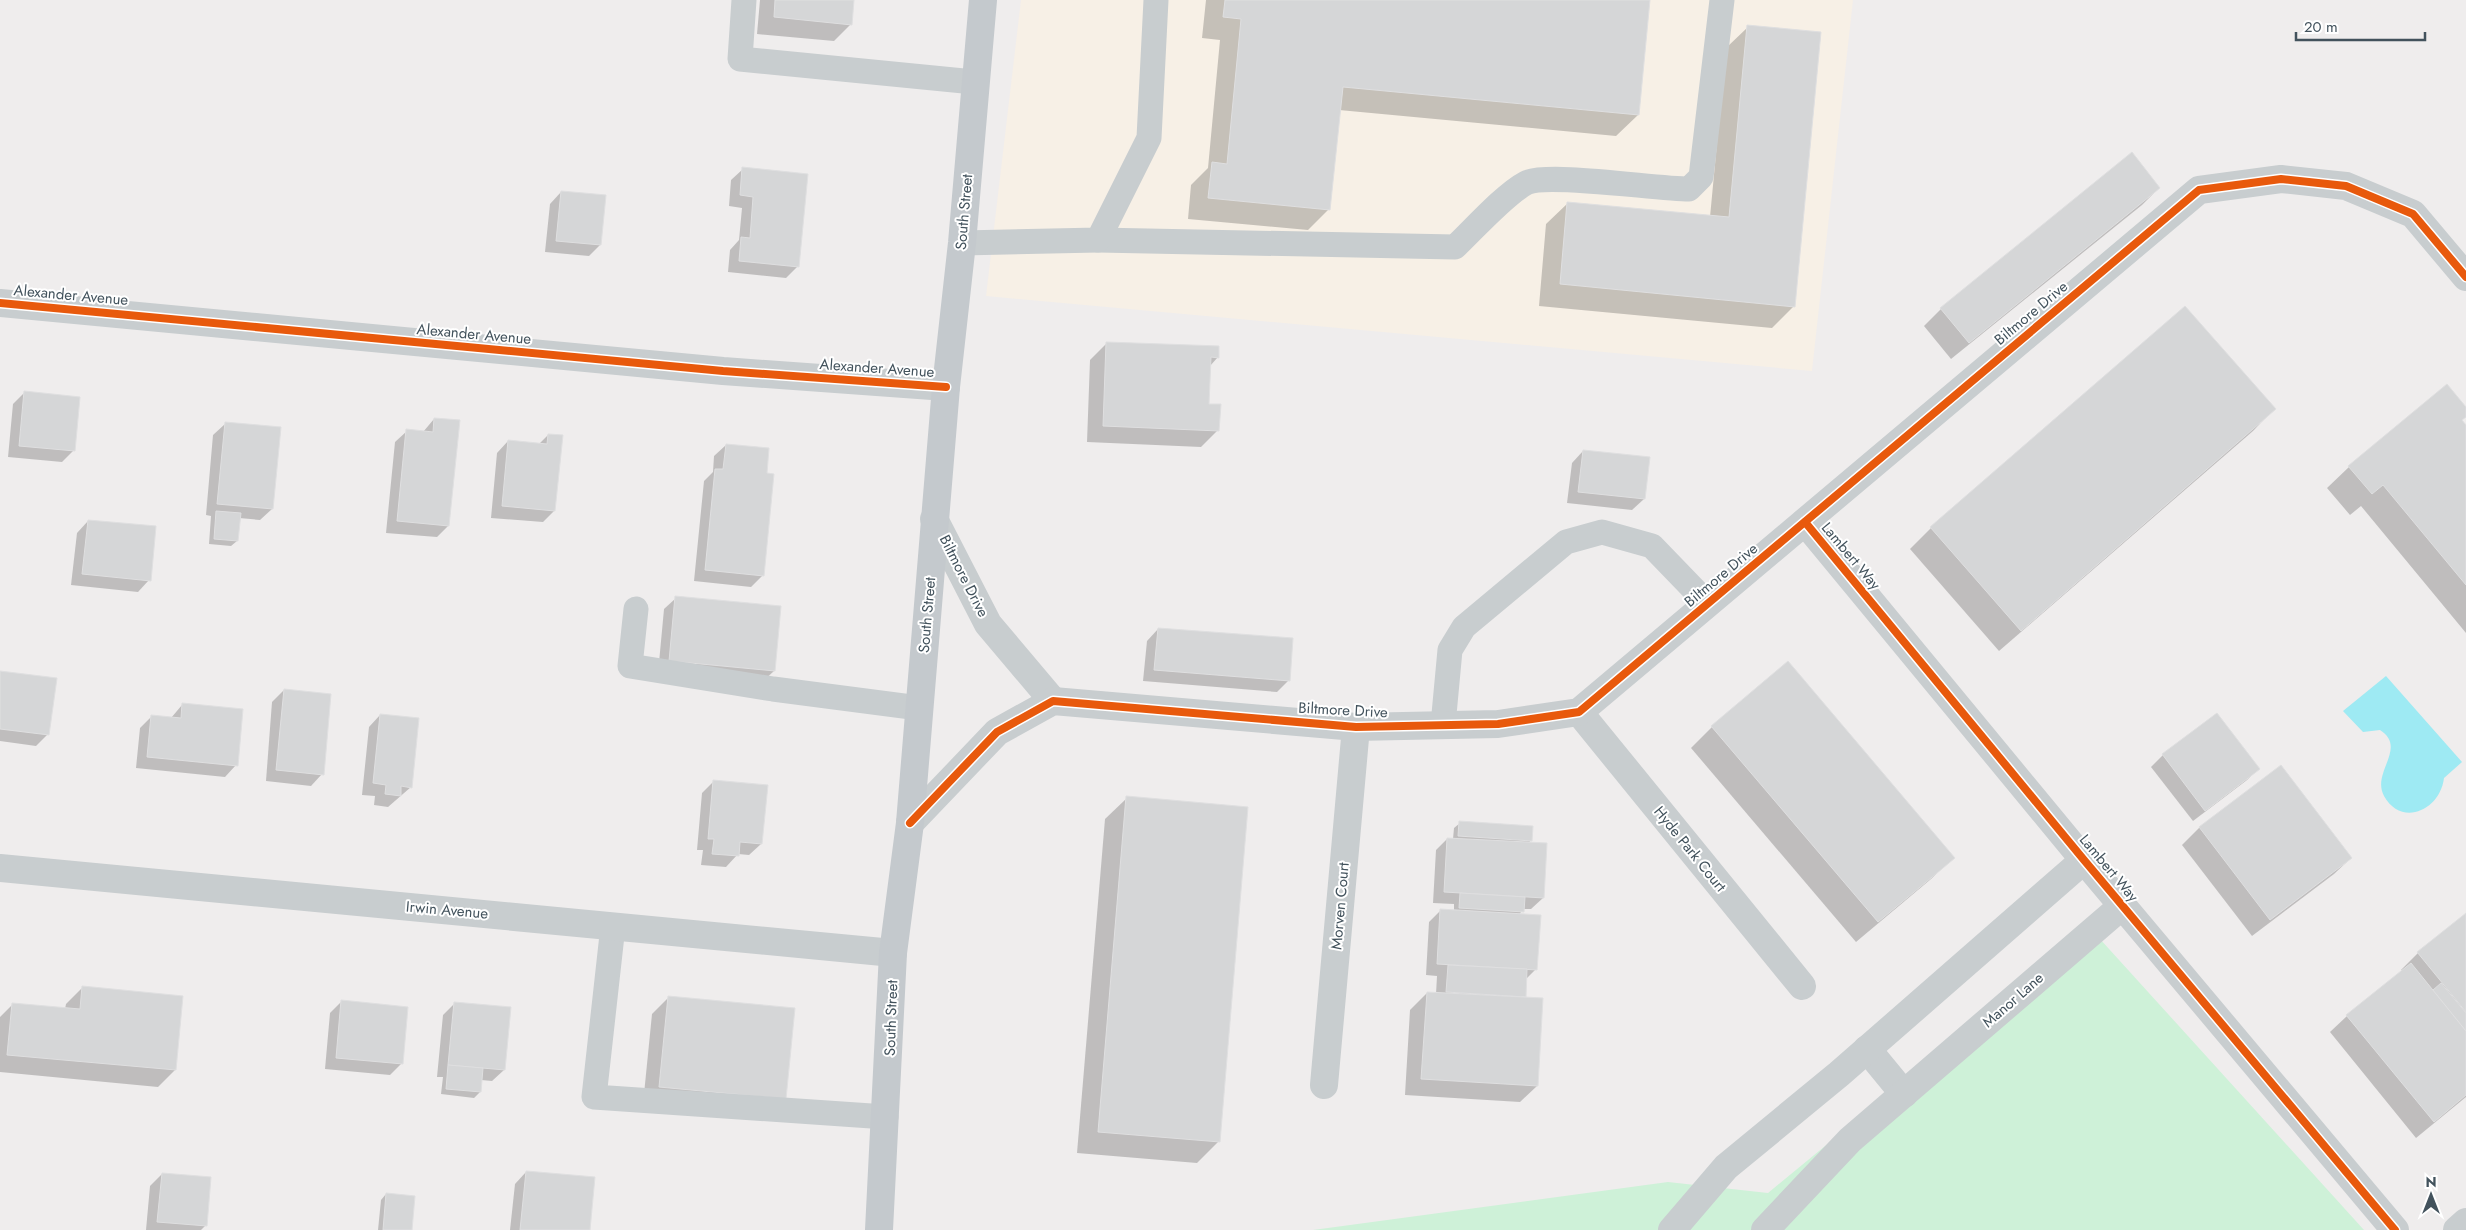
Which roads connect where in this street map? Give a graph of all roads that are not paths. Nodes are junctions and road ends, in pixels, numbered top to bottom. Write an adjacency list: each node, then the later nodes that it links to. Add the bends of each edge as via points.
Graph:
1 (744, 0): 5 (lane, via 740,59)
2 (983, 0): 5 (main road, South Street)
3 (1156, 0): 6 (lane, via 1149,138)
4 (1722, 0): 6 (lane, via 1701,177 1689,189 1552,179 1527,182 1455,247)
5 (974, 82): 7 (main road, South Street)
6 (1098, 240): 7 (lane)
7 (962, 243): 10 (main road, South Street)
8 (2466, 277): 12 (street, Biltmore Drive, via 2413,214 2346,186 2281,179 2198,190)
9 (0, 302): 10 (street, Alexander Avenue, via 723,371)
10 (946, 387): 11 (main road, South Street)
11 (934, 519): 15 (street, Biltmore Drive, via 988,624); 16 (main road, South Street)
12 (1805, 522): 13 (street, Biltmore Drive); 21 (street, Lambert Way)
13 (1708, 604): 17 (street, Biltmore Drive); 18 (lane, via 1652,546 1602,532 1566,542 1464,627 1450,650)
14 (636, 608): 16 (lane, via 630,666)
15 (1053, 701): 19 (street, Biltmore Drive); 20 (street, via 997,732)
16 (919, 708): 20 (main road, South Street)
17 (1579, 712): 18 (street, Biltmore Drive, via 1498,724); 26 (street, Hyde Park Court)
18 (1443, 725): 19 (street, Biltmore Drive)
19 (1356, 727): 28 (street, Morven Court)
20 (910, 823): 25 (main road, South Street)
21 (2084, 860): 23 (street, Lambert Way); 27 (street)
22 (0, 868): 24 (street, Irwin Avenue)
23 (2122, 906): 29 (street, Manor Lane); 35 (street, Lambert Way)
24 (613, 926): 25 (street, Irwin Avenue); 30 (lane, via 594,1098)
25 (894, 953): 30 (main road, South Street)
26 (1802, 986)
27 (1867, 1049): 29 (street); 33 (street, via 1726,1167)
28 (1324, 1085)
29 (1904, 1094): 34 (street, Manor Lane, via 1850,1140)
30 (886, 1117): 32 (main road, South Street)
31 (2466, 1222): 36 (street)
32 (879, 1230)
33 (1672, 1230)
34 (1765, 1230)
35 (2395, 1230)
36 (2457, 1230)

